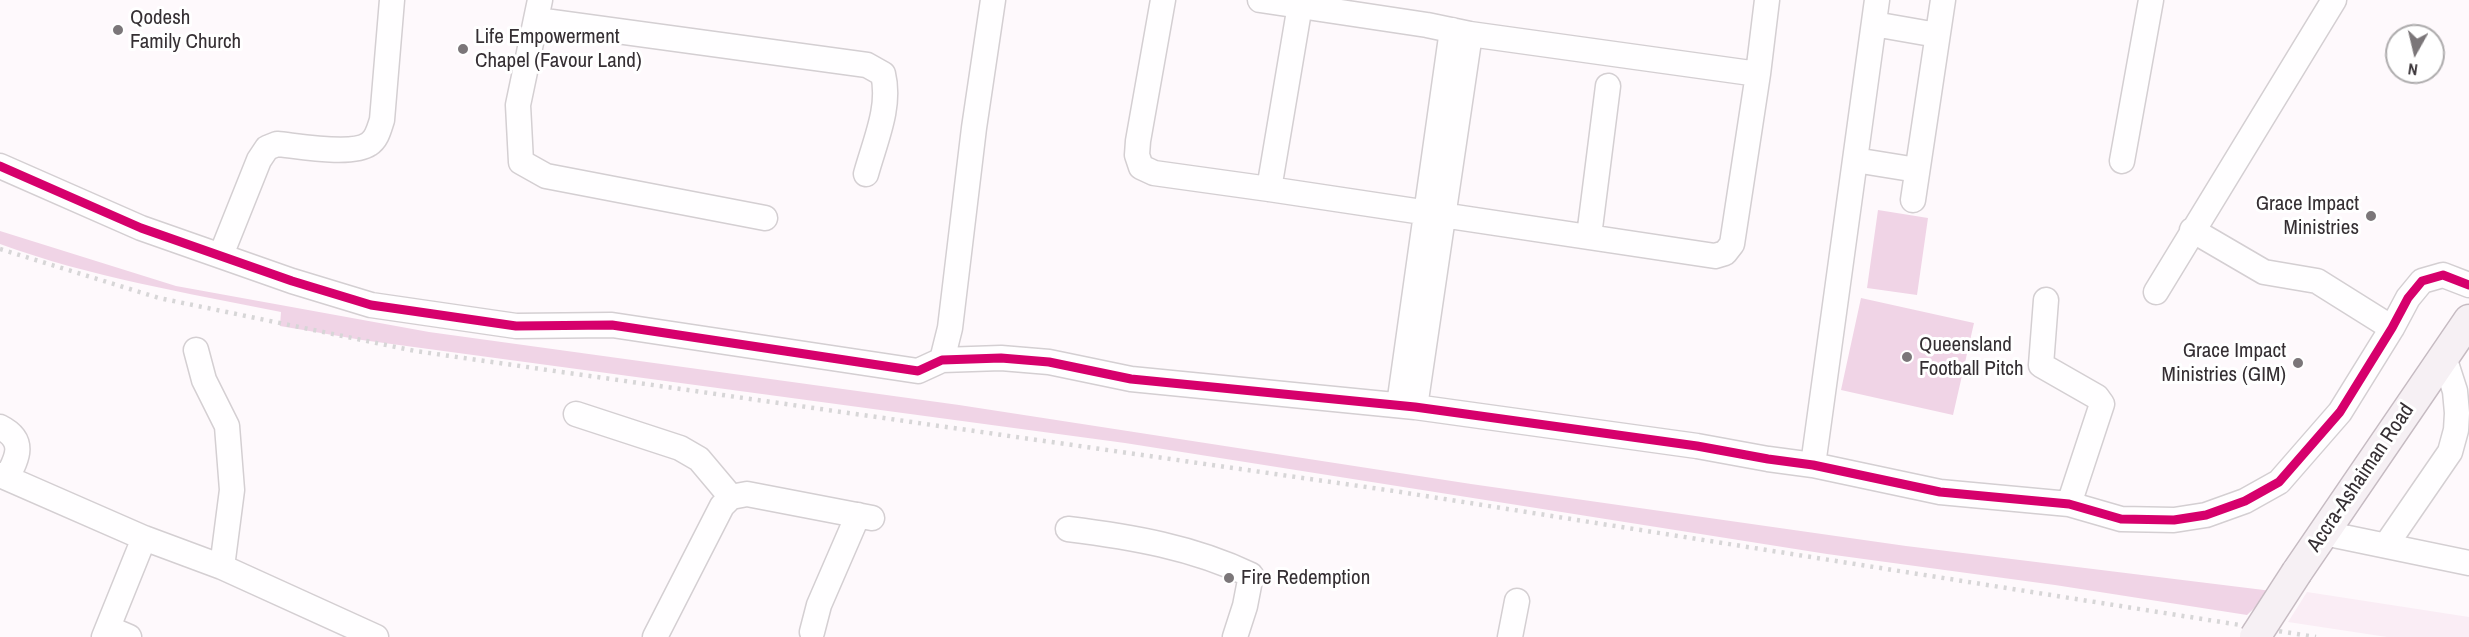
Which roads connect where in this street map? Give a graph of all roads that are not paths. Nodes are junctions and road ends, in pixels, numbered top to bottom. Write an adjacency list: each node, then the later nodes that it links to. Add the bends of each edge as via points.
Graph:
1 (392, 0): 28 (street, via 382,120 376,138 354,150 277,144 267,148)
2 (993, 0): 36 (street, via 954,305)
3 (1163, 0): 22 (street, via 1138,141 1141,167 1154,173)
4 (1260, 0): 10 (street)
5 (1767, 0): 15 (street)
6 (1877, 0): 12 (street)
7 (1942, 0): 14 (street)
8 (2151, 0): 18 (street)
9 (2334, 0): 26 (street)
10 (1300, 5): 13 (street); 22 (street)
11 (538, 10): 21 (street, via 867,66 883,74 885,104); 25 (street, via 518,105 521,162 546,176)
12 (1874, 24): 14 (street); 17 (street)
13 (1461, 32): 15 (street); 24 (street)
14 (1937, 35): 20 (street)
15 (1758, 74): 27 (street, via 1732,244 1725,253 1715,256)
16 (1608, 86): 27 (street)
17 (1855, 160): 20 (street); 40 (street)
18 (2122, 161)
19 (0, 166): 28 (street, via 141,228)
20 (1917, 170): 23 (street)
21 (866, 174)
22 (1269, 189): 24 (street)
23 (1913, 200)
24 (1434, 214): 27 (street); 37 (street)
25 (765, 218)
26 (2192, 230): 30 (street); 33 (street, via 2264,272 2317,281)
27 (1589, 236)
28 (221, 255): 36 (street, via 372,305 505,324 612,325 918,370)
29 (2469, 285): 33 (street, via 2443,274 2422,281)
30 (2156, 292)
31 (2046, 300): 43 (street, via 2041,365 2097,397 2102,404)
32 (2469, 320): 35 (main road, Accra-Ashaiman Road)
33 (2392, 328): 43 (street, via 2332,420 2279,482 2245,501 2206,515 2174,520 2121,519)
34 (196, 350): 49 (street, via 204,380 226,426 232,490)
35 (2444, 357): 45 (main road, Accra-Ashaiman Road); 47 (street, via 2457,412 2450,452)
36 (942, 360): 37 (street, via 1001,358 1049,362 1131,379)
37 (1407, 406): 40 (street)
38 (576, 414): 42 (street, via 680,448 699,459)
39 (0, 427): 41 (street, via 17,442 18,457)
40 (1813, 465): 43 (street, via 1940,492)
41 (3, 476): 46 (street)
42 (731, 497): 51 (street, via 747,494 865,516 822,597); 54 (street, via 722,506)
43 (2069, 504)
44 (1068, 529): 55 (street, via 1143,539 1251,574)
45 (2324, 533): 47 (street); 57 (main road, Accra-Ashaiman Road, bridge)
46 (144, 538): 49 (street); 52 (street)
47 (2386, 545): 48 (street)
48 (2469, 563)
49 (222, 567): 53 (street)
50 (1517, 602): 56 (street)
51 (812, 632)
52 (114, 634)
53 (376, 637)
54 (655, 637)
55 (1235, 637)
56 (1510, 637)
57 (2255, 637)

